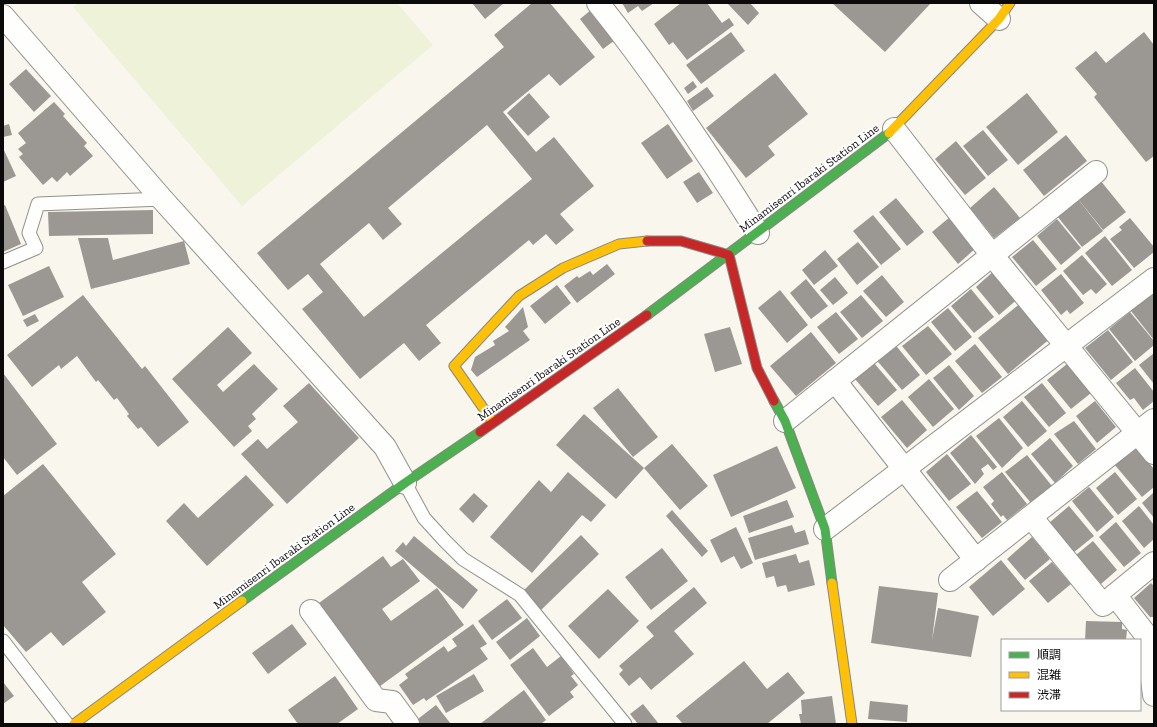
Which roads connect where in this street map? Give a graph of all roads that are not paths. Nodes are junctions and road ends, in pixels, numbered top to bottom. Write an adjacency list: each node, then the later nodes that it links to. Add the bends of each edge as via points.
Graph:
1 (598, 3): 8 (street, via 634,48)
2 (981, 3): 3 (street)
3 (1004, 11): 5 (main road, Minamisenri Ibaraki Station Line)
4 (3, 16): 7 (street)
5 (894, 129): 8 (main road, Minamisenri Ibaraki Station Line); 10 (street)
6 (1096, 172): 10 (street)
7 (162, 199): 11 (lane, via 38,204 29,233 36,248); 20 (street, via 385,447)
8 (758, 233): 9 (main road, Minamisenri Ibaraki Station Line)
9 (729, 255): 15 (main road, via 757,368); 16 (main road, Minamisenri Ibaraki Station Line); 16 (main road, via 681,241 651,240 619,244 563,268 519,296 454,366)
10 (992, 255): 13 (street); 14 (street)
11 (3, 262)
12 (1154, 279): 13 (street)
13 (1067, 346): 17 (street); 19 (street)
14 (835, 381): 15 (street); 19 (street)
15 (785, 421): 22 (main road)
16 (493, 422): 20 (main road, Minamisenri Ibaraki Station Line)
17 (1146, 426): 18 (street); 21 (street)
18 (1154, 453)
19 (906, 469): 22 (street); 23 (street)
20 (405, 483): 32 (main road, Minamisenri Ibaraki Station Line); 34 (lane, via 424,518 444,540 463,559 520,595)
21 (1031, 517): 23 (street); 26 (street, via 1103,605)
22 (825, 530): 35 (main road)
23 (976, 560): 25 (street)
24 (1154, 563): 26 (street)
25 (950, 580)
26 (1115, 595): 30 (street, via 1146,635)
27 (311, 611): 33 (street, via 376,700 392,702)
28 (3, 641): 31 (lane)
29 (1141, 694): 30 (street)
30 (1154, 695)
31 (66, 724)
32 (74, 724)
33 (408, 724)
34 (625, 724)
35 (852, 724)

